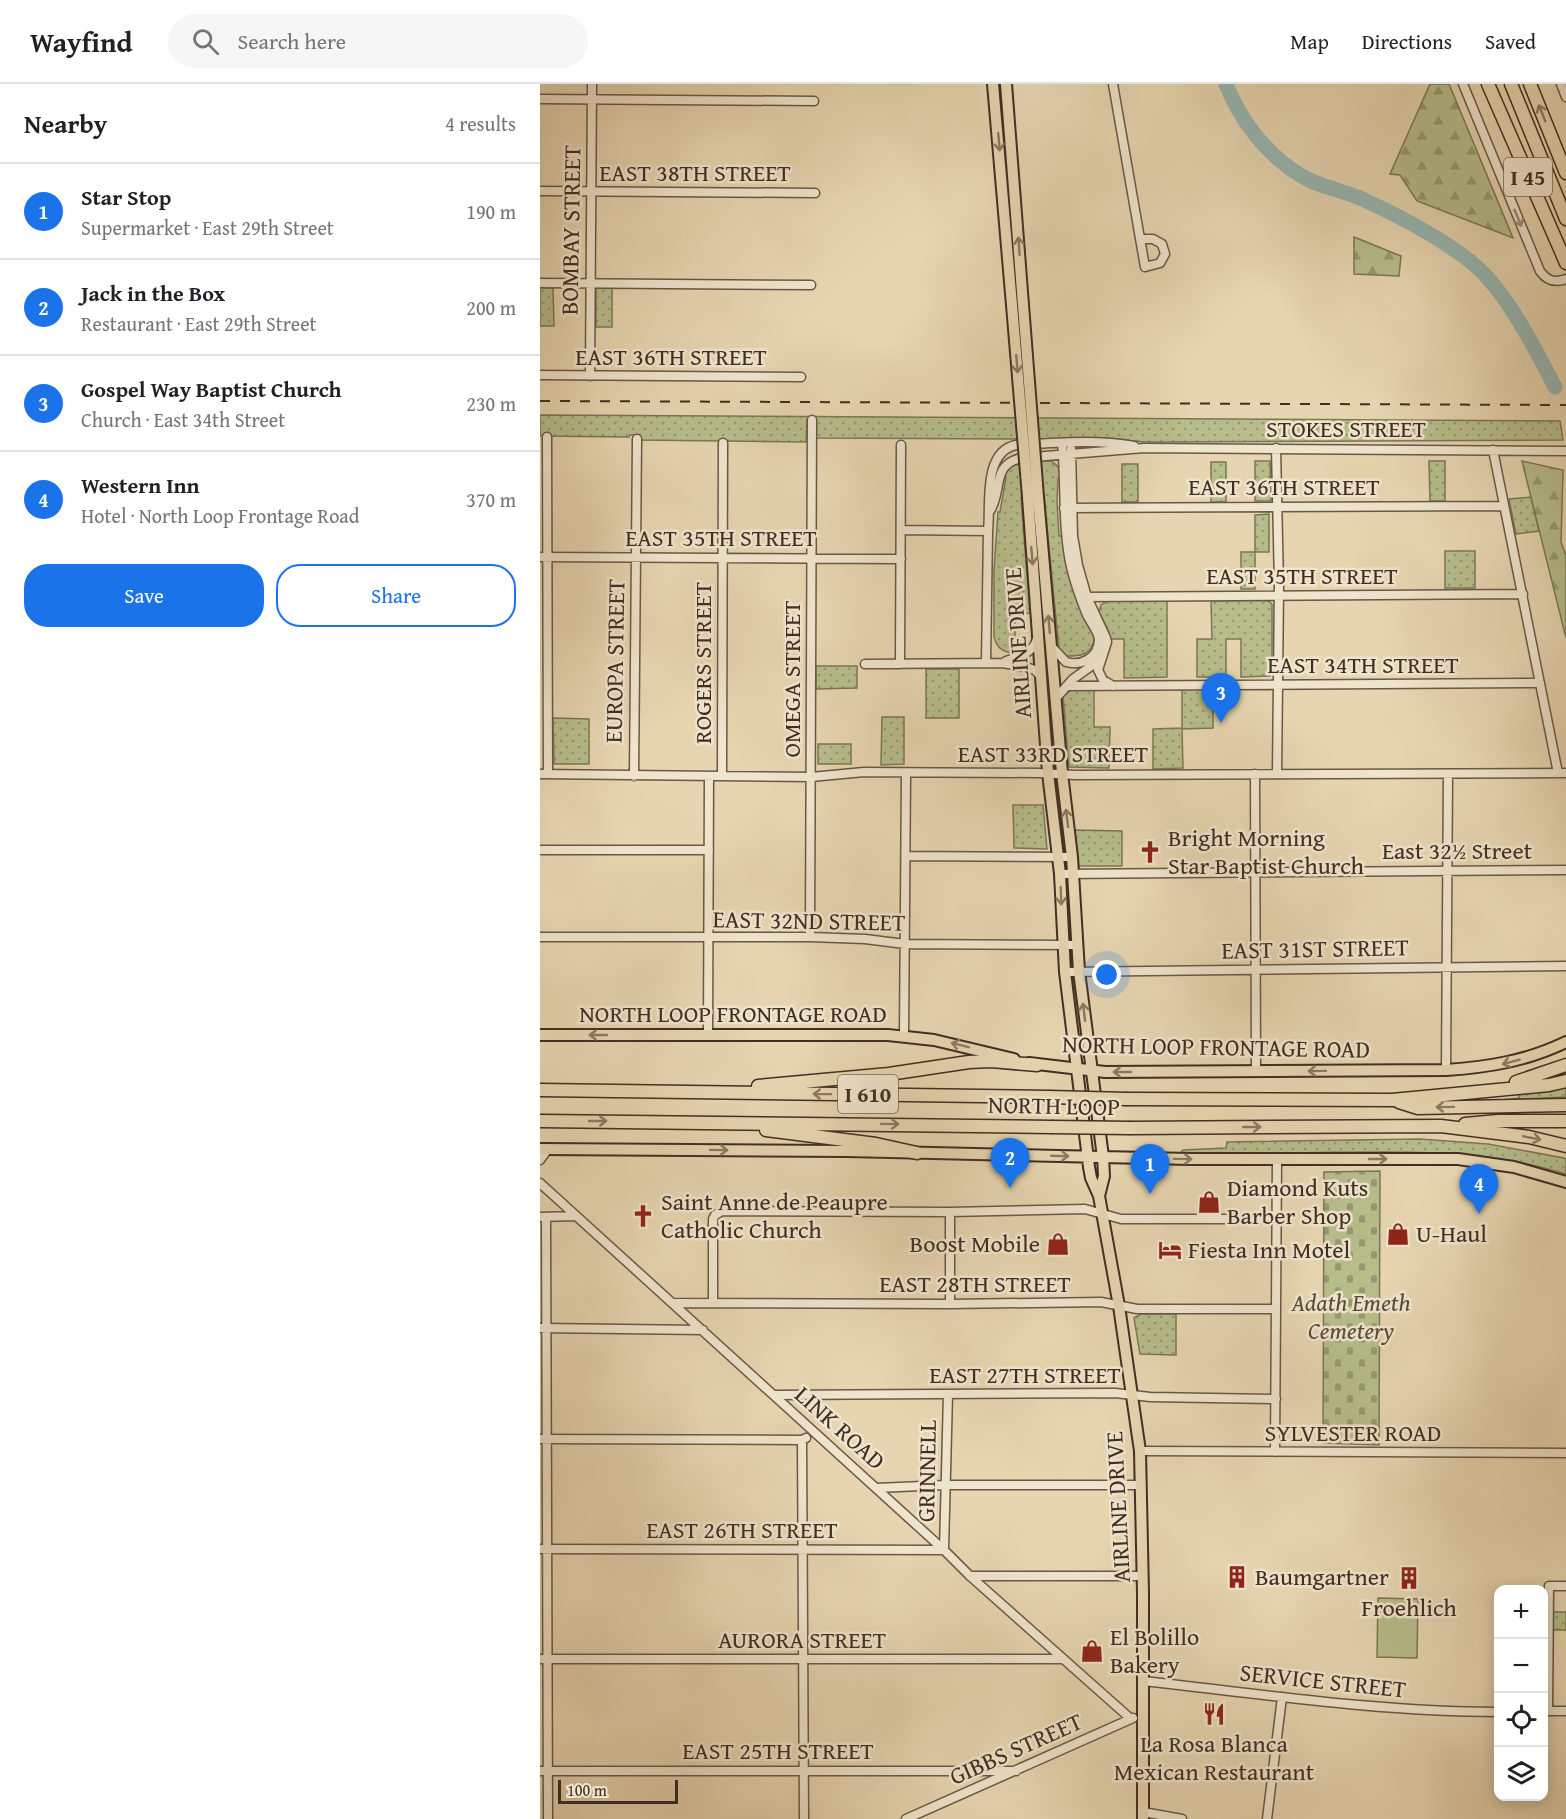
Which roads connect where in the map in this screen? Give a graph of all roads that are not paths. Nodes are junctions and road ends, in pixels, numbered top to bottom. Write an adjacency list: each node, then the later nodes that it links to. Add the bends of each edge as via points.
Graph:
1 (592, 84): 12 (street, BOMBAY STREET)
2 (993, 84): 25 (main road, AIRLINE DRIVE, one-way to 25)
3 (1006, 84): 25 (main road, AIRLINE DRIVE, one-way to 3)
4 (1113, 84): 19 (street)
5 (1462, 84): 21 (street, one-way to 21, via 1540,271 1556,282)
6 (1486, 84): 20 (highway, I 45)
7 (1511, 84): 18 (highway)
8 (1561, 84): 10 (street)
9 (1532, 86): 14 (highway, I 45, one-way to 9)
10 (1566, 97)
11 (540, 99): 12 (street)
12 (592, 100): 13 (street); 16 (street, BOMBAY STREET)
13 (814, 101)
14 (1566, 173)
15 (540, 191): 16 (street, EAST 38TH STREET)
16 (592, 192): 17 (street, EAST 38TH STREET); 23 (street, BOMBAY STREET)
17 (814, 193)
18 (1566, 219)
19 (1140, 239): 19 (street, via 1145,267 1160,263 1165,254 1162,244)
20 (1566, 263)
21 (1566, 279)
22 (540, 283): 23 (street)
23 (590, 284): 24 (street); 27 (street, BOMBAY STREET)
24 (811, 285)
25 (1017, 305): 42 (main road, AIRLINE DRIVE, bridge)
26 (540, 375): 27 (street, EAST 36TH STREET)
27 (590, 376): 28 (street, EAST 36TH STREET)
28 (801, 377)
29 (812, 420): 52 (street, OMEGA STREET)
30 (547, 437): 49 (street)
31 (637, 439): 50 (street, EUROPA STREET)
32 (723, 442): 51 (street, ROGERS STREET)
33 (1066, 442): 36 (street, STOKES STREET); 41 (street, AIRLINE DRIVE); 46 (street, STOKES STREET, via 1016,445 1003,450 993,468)
34 (901, 445): 47 (street)
35 (1566, 445): 38 (street, STOKES STREET)
36 (1144, 448): 37 (street, STOKES STREET); 41 (street, STOKES STREET)
37 (1276, 448): 39 (street, STOKES STREET); 44 (street)
38 (1548, 449): 39 (street, STOKES STREET); 40 (street, STOKES STREET)
39 (1493, 450): 43 (street)
40 (1566, 451)
41 (1067, 455): 45 (street, AIRLINE DRIVE); 46 (street, STOKES STREET, via 1010,462 1000,472)
42 (1033, 497): 57 (main road, AIRLINE DRIVE, one-way to 57); 58 (main road, AIRLINE DRIVE, one-way to 42)
43 (1503, 506): 44 (street, EAST 36TH STREET); 54 (street)
44 (1278, 507): 45 (street, EAST 36TH STREET); 55 (street)
45 (1068, 508): 56 (street, AIRLINE DRIVE, via 1070,560)
46 (990, 511): 48 (street)
47 (901, 530): 48 (street); 53 (street)
48 (988, 531): 60 (street)
49 (544, 557): 50 (street, EAST 35TH STREET); 74 (street)
50 (636, 557): 51 (street, EAST 35TH STREET); 79 (street, EUROPA STREET)
51 (723, 558): 52 (street, EAST 35TH STREET); 78 (street, ROGERS STREET)
52 (812, 559): 53 (street, EAST 35TH STREET); 81 (street, OMEGA STREET)
53 (901, 559): 63 (street)
54 (1523, 594): 55 (street, EAST 35TH STREET); 65 (street)
55 (1279, 596): 56 (street, EAST 35TH STREET); 66 (street)
56 (1084, 598): 58 (street, AIRLINE DRIVE, via 1099,639 1096,651 1090,659 1073,664); 59 (street, AIRLINE DRIVE, via 1106,638)
57 (1038, 633): 61 (street, via 1033,648); 64 (main road, AIRLINE DRIVE)
58 (1051, 646): 69 (main road, AIRLINE DRIVE)
59 (1101, 659): 67 (street, AIRLINE DRIVE); 68 (street, via 1100,676)
60 (986, 663): 61 (street); 63 (street)
61 (1003, 663): 64 (street, via 1035,670)
62 (865, 664): 63 (street)
63 (900, 664)
64 (1042, 678): 71 (main road, AIRLINE DRIVE)
65 (1540, 683): 66 (street, EAST 34TH STREET); 73 (street)
66 (1279, 685): 68 (street, EAST 34TH STREET); 76 (street)
67 (1067, 686): 68 (street, EAST 34TH STREET); 69 (street, AIRLINE DRIVE)
68 (1113, 686)
69 (1056, 698): 72 (main road, AIRLINE DRIVE)
70 (906, 773): 71 (street, EAST 33RD STREET); 81 (street, EAST 33RD STREET); 84 (street)
71 (1048, 773): 72 (street, EAST 33RD STREET); 85 (main road, AIRLINE DRIVE)
72 (1062, 773): 75 (street, EAST 33RD STREET); 86 (main road, AIRLINE DRIVE, one-way to 72)
73 (1562, 773): 77 (street, EAST 33RD STREET)
74 (544, 774): 79 (street, EAST 33RD STREET)
75 (1255, 774): 76 (street, EAST 33RD STREET); 88 (street)
76 (1277, 774): 77 (street, EAST 33RD STREET)
77 (1448, 774): 89 (street)
78 (722, 775): 80 (street, EAST 33RD STREET); 81 (street, EAST 33RD STREET)
79 (634, 776): 80 (street, EAST 33RD STREET)
80 (709, 776): 83 (street, ROGERS STREET)
81 (811, 777): 93 (street, OMEGA STREET)
82 (540, 850): 83 (street)
83 (709, 850): 94 (street, ROGERS STREET)
84 (906, 856): 85 (street); 95 (street)
85 (1059, 857): 86 (street); 90 (main road, AIRLINE DRIVE)
86 (1072, 857): 91 (main road, AIRLINE DRIVE)
87 (1566, 870): 89 (street, East 32½ Street)
88 (1255, 871): 89 (street, East 32½ Street); 91 (street, East 32½ Street); 100 (street)
89 (1447, 871): 99 (street)
90 (1060, 874): 91 (street, East 32½ Street); 96 (main road, AIRLINE DRIVE, one-way to 96)
91 (1073, 874): 97 (main road, AIRLINE DRIVE)
92 (540, 937): 94 (street, EAST 32ND STREET)
93 (810, 937): 94 (street, EAST 32ND STREET); 95 (street, EAST 32ND STREET)
94 (709, 938): 104 (street, ROGERS STREET)
95 (905, 944): 96 (street, EAST 32ND STREET); 105 (street)
96 (1063, 944): 97 (street, EAST 32ND STREET); 102 (main road, AIRLINE DRIVE)
97 (1076, 945): 101 (main road, AIRLINE DRIVE)
98 (1566, 966): 99 (street, EAST 31ST STREET)
99 (1448, 967): 100 (street, EAST 31ST STREET); 111 (street)
100 (1255, 969): 101 (street, EAST 31ST STREET); 112 (street)
101 (1079, 971): 102 (street, EAST 31ST STREET); 110 (main road, AIRLINE DRIVE, one-way to 101)
102 (1065, 972): 109 (main road, AIRLINE DRIVE)
103 (540, 1035): 104 (main road, NORTH LOOP FRONTAGE ROAD, one-way to 103)
104 (708, 1035): 105 (main road, NORTH LOOP FRONTAGE ROAD)
105 (904, 1036): 107 (main road, NORTH LOOP FRONTAGE ROAD, one-way to 105)
106 (1566, 1042): 111 (main road, NORTH LOOP FRONTAGE ROAD, one-way to 111, via 1501,1065)
107 (1038, 1065): 109 (main road, NORTH LOOP FRONTAGE ROAD); 116 (highway, via 969,1062 889,1074)
108 (1566, 1065): 114 (highway)
109 (1078, 1068): 110 (main road, NORTH LOOP FRONTAGE ROAD); 126 (main road, AIRLINE DRIVE)
110 (1092, 1070): 112 (main road, NORTH LOOP FRONTAGE ROAD, one-way to 110); 127 (main road, AIRLINE DRIVE)
111 (1446, 1070): 112 (main road, NORTH LOOP FRONTAGE ROAD, one-way to 112)
112 (1256, 1071)
113 (1566, 1081): 114 (highway, NORTH LOOP / I 610)
114 (1498, 1089): 117 (highway, NORTH LOOP / I 610)
115 (540, 1090): 116 (highway, NORTH LOOP / I 610)
116 (688, 1092): 117 (highway, NORTH LOOP / I 610, one-way to 116, bridge)
117 (1392, 1100): 118 (highway, one-way to 117, via 1418,1108)
118 (1566, 1104)
119 (540, 1121): 121 (highway, NORTH LOOP / I 610, one-way to 121)
120 (1566, 1121): 122 (highway)
121 (706, 1122): 122 (highway, NORTH LOOP / I 610, one-way to 122, bridge, via 1130,1128); 125 (highway, via 876,1143)
122 (1441, 1126): 123 (highway, NORTH LOOP / I 610, one-way to 123, via 1529,1137)
123 (1566, 1146)
124 (544, 1149): 125 (main road, one-way to 125); 129 (street)
125 (917, 1153): 126 (main road, one-way to 126)
126 (1088, 1157): 127 (main road); 132 (main road, AIRLINE DRIVE, via 1091,1178)
127 (1103, 1157): 128 (main road, one-way to 128); 132 (main road, AIRLINE DRIVE)
128 (1277, 1159): 130 (main road, one-way to 130, via 1458,1159 1514,1167); 137 (street)
129 (540, 1160)
130 (1566, 1182)
131 (540, 1183): 135 (street, LINK ROAD)
132 (1100, 1196): 134 (main road, AIRLINE DRIVE)
133 (950, 1212): 134 (street, via 1085,1209); 138 (street, via 719,1211 713,1219); 140 (street)
134 (1102, 1214): 137 (street, via 1121,1219); 141 (main road, AIRLINE DRIVE)
135 (576, 1216): 136 (street); 139 (street, LINK ROAD)
136 (543, 1217): 143 (street)
137 (1277, 1219): 142 (street)
138 (713, 1303): 139 (street, EAST 28TH STREET); 140 (street, EAST 28TH STREET)
139 (674, 1304): 144 (street, LINK ROAD)
140 (950, 1304): 141 (street, EAST 28TH STREET, via 1101,1302)
141 (1119, 1306): 142 (street, EAST 28TH STREET); 147 (main road, AIRLINE DRIVE)
142 (1276, 1309): 148 (street)
143 (543, 1328): 144 (street); 150 (street)
144 (703, 1330): 146 (street, LINK ROAD)
145 (948, 1394): 146 (street, EAST 27TH STREET); 147 (street, EAST 27TH STREET); 155 (street, GRINNELL)
146 (774, 1395): 149 (street, LINK ROAD)
147 (1132, 1395): 148 (street, EAST 27TH STREET); 152 (main road, AIRLINE DRIVE)
148 (1276, 1399): 153 (street)
149 (814, 1433): 151 (street); 157 (street, LINK ROAD)
150 (544, 1439): 151 (street); 158 (street)
151 (802, 1440): 159 (street)
152 (1140, 1451): 153 (street, SYLVESTER ROAD); 156 (main road, AIRLINE DRIVE)
153 (1275, 1452): 154 (street, SYLVESTER ROAD)
154 (1566, 1453)
155 (945, 1485): 156 (street); 157 (street); 160 (street, GRINNELL)
156 (1141, 1485): 162 (main road, AIRLINE DRIVE)
157 (876, 1488): 160 (street, LINK ROAD)
158 (544, 1549): 159 (street, EAST 26TH STREET); 164 (street)
159 (803, 1550): 160 (street, EAST 26TH STREET); 165 (street)
160 (944, 1550): 161 (street, LINK ROAD)
161 (970, 1576): 162 (street); 166 (street, LINK ROAD)
162 (1143, 1576): 167 (main road, AIRLINE DRIVE)
163 (1566, 1586): 168 (street, via 1549,1586)
164 (544, 1659): 165 (street, AURORA STREET); 178 (street)
165 (803, 1659): 166 (street, AURORA STREET); 177 (street)
166 (1063, 1659): 170 (street, LINK ROAD)
167 (1143, 1681): 169 (street, SERVICE STREET); 174 (main road, AIRLINE DRIVE)
168 (1546, 1693)
169 (1282, 1697): 173 (street, SERVICE STREET, via 1439,1712); 185 (street)
170 (1111, 1702): 175 (street, LINK ROAD); 176 (street)
171 (1548, 1711): 172 (street)
172 (1566, 1711)
173 (1494, 1712)
174 (1143, 1716): 175 (street, GIBBS STREET); 180 (main road, AIRLINE DRIVE)
175 (1131, 1719): 176 (street, GIBBS STREET)
176 (1114, 1726): 179 (street, GIBBS STREET)
177 (804, 1770): 178 (street, EAST 25TH STREET); 179 (street, EAST 25TH STREET); 182 (street)
178 (544, 1771): 181 (street)
179 (1016, 1771): 183 (street, GIBBS STREET)
180 (1143, 1816): 184 (street)
181 (548, 1819)
182 (804, 1819)
183 (906, 1819)
184 (1182, 1819)
185 (1267, 1819)

